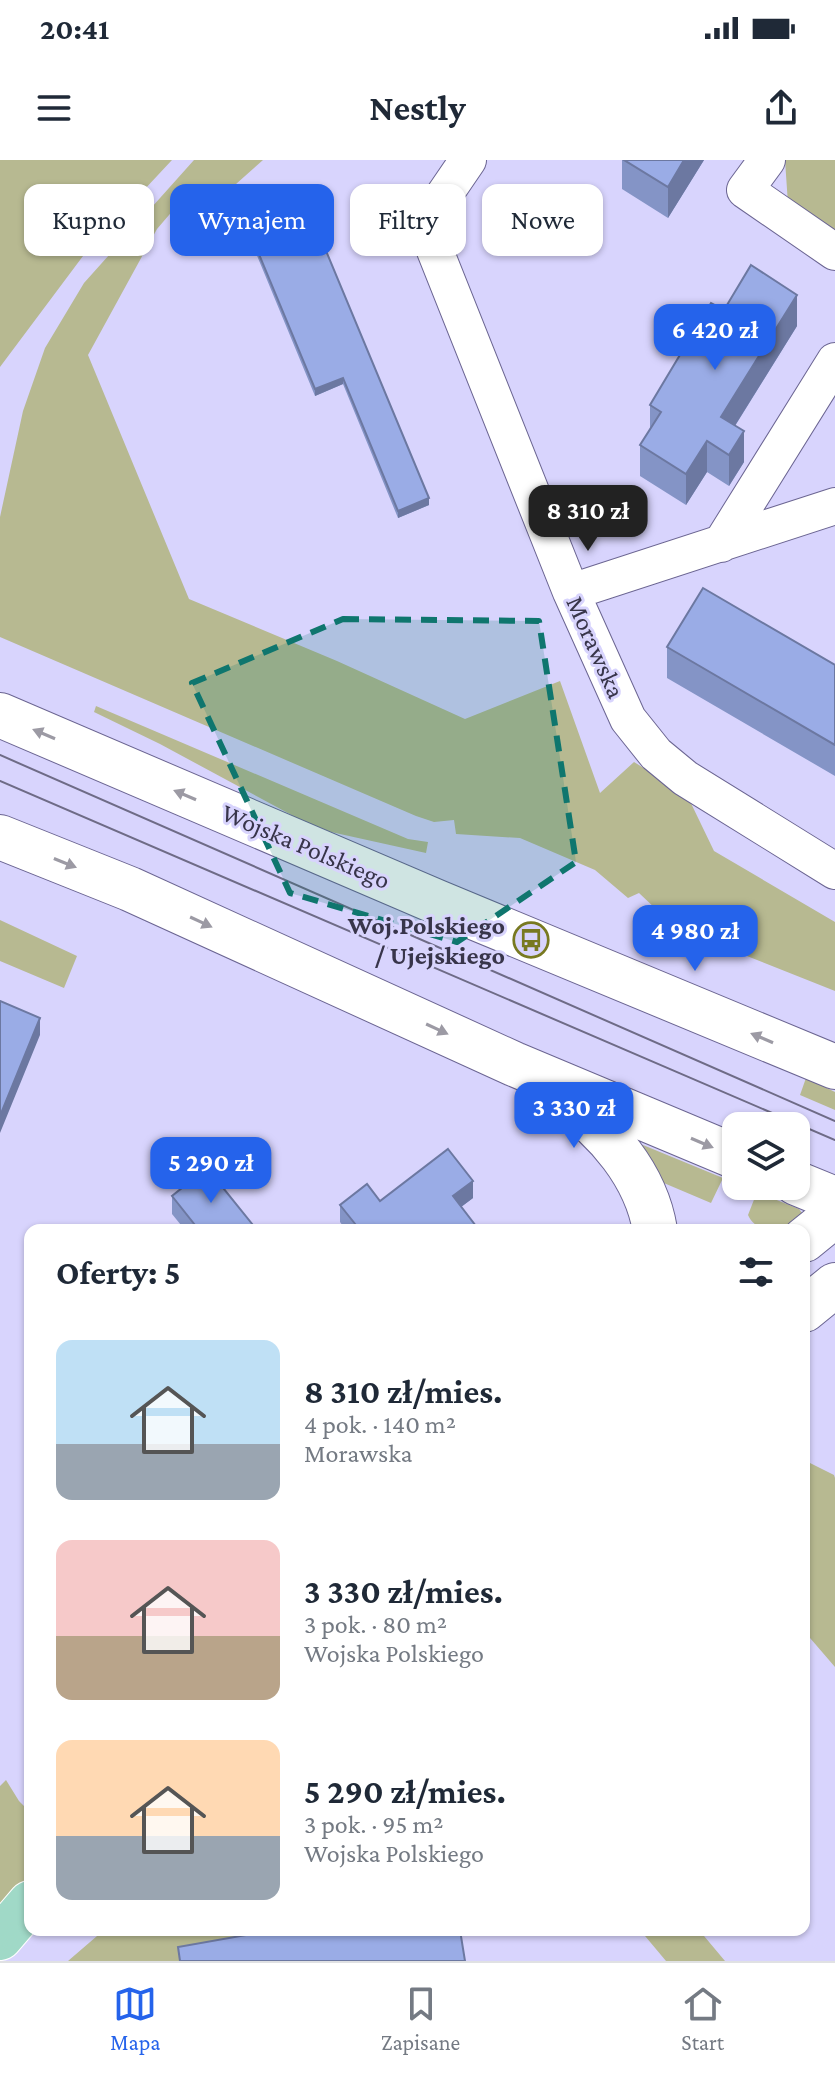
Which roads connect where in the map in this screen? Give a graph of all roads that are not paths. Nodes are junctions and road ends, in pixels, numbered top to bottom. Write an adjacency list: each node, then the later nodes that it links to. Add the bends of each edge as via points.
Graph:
1 (468, 160): 7 (street, Morawska, via 438,204 432,243)
2 (767, 160): 3 (street, via 745,190)
3 (835, 252)
4 (835, 361): 6 (street)
5 (835, 506): 6 (street)
6 (721, 544): 7 (street)
7 (571, 592): 10 (street, Morawska, via 628,719 656,754 685,778)
8 (0, 715): 12 (street, Wojska Polskiego, one-way to 8)
9 (0, 837): 11 (street, one-way to 11, via 130,889)
10 (835, 871)
11 (514, 1064): 13 (street, one-way to 13); 17 (street, via 581,1112 615,1145 636,1178)
12 (835, 1067)
13 (722, 1151)
14 (810, 1189): 15 (street)
15 (835, 1199)
16 (835, 1215): 18 (street)
17 (653, 1224)
18 (810, 1235)
19 (835, 1285): 20 (street)
20 (810, 1305)
21 (24, 1910): 23 (main road)
22 (25, 1936): 24 (main road)
23 (0, 1938)
24 (0, 1955)

